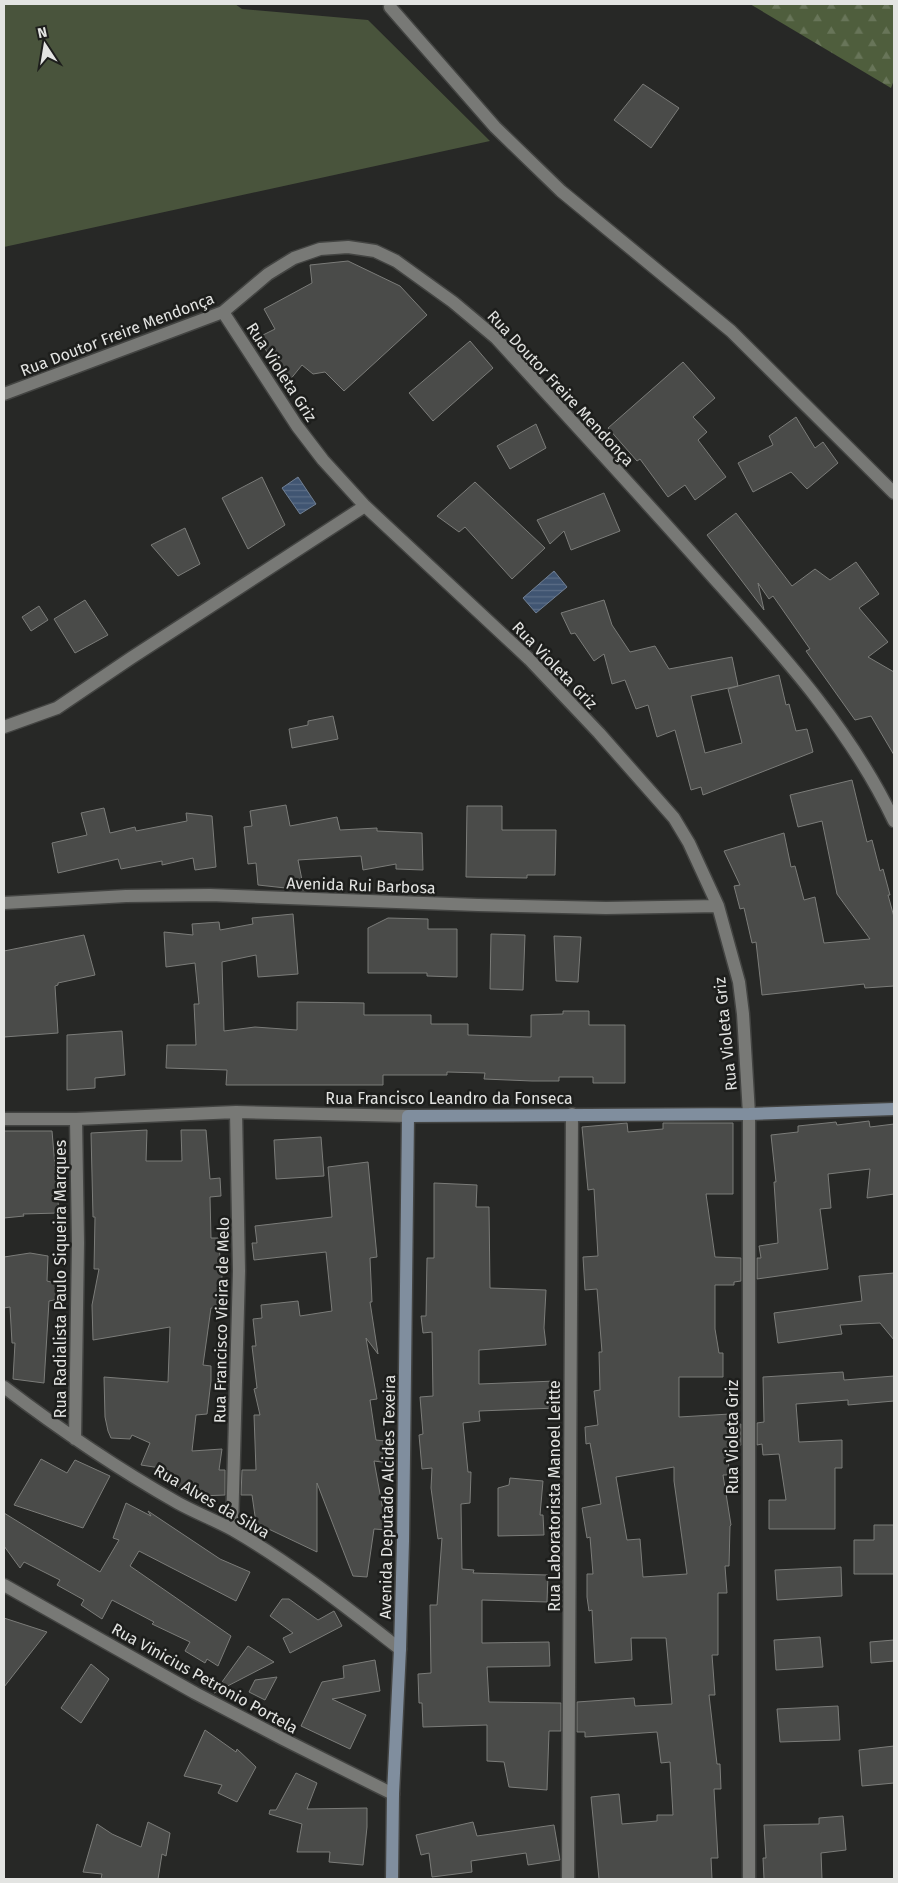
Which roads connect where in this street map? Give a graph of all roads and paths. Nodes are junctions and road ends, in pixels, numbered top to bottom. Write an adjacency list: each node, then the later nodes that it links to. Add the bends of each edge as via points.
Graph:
1 (390, 7): 4 (street, via 495,127 561,191 731,331)
2 (223, 312): 3 (street, Rua Doutor Freire Mendonça); 5 (street, Rua Violeta Griz, via 297,426); 7 (street, Rua Doutor Freire Mendonça, via 268,274 294,258 320,249 348,246 375,251 396,261 453,302 496,338 772,643 839,727 883,797)
3 (4, 394)
4 (894, 493)
5 (365, 506): 6 (street, via 57,708); 9 (street, Rua Violeta Griz, via 529,659 640,779 674,818)
6 (4, 727)
7 (894, 821)
8 (4, 903): 9 (street, Avenida Rui Barbosa, via 210,895 508,906)
9 (718, 906): 13 (street, Rua Violeta Griz, via 739,982)
10 (894, 1110): 13 (main road, Rua Francisco Leandro da Fonseca)
11 (236, 1112): 14 (street, Rua Francisco Leandro da Fonseca); 16 (street, Rua Francisco Leandro da Fonseca); 19 (street, Rua Francisco Vieira de Melo, via 239,1271)
12 (572, 1114): 13 (main road, Rua Francisco Leandro da Fonseca); 14 (main road, Rua Francisco Leandro da Fonseca); 24 (street, Rua Laboratorista Manoel Leitte)
13 (749, 1114): 25 (street, Rua Violeta Griz)
14 (408, 1116): 21 (main road, Avenida Deputado Alcides Texeira)
15 (4, 1119): 16 (street, Rua Francisco Leandro da Fonseca)
16 (76, 1119): 18 (street, Rua Radialista Paulo Siqueira Marques)
17 (4, 1387): 18 (street, Rua Alves da Silva)
18 (75, 1439): 19 (street, Rua Alves da Silva, via 179,1504)
19 (232, 1530): 21 (street, Rua Alves da Silva, via 321,1588)
20 (4, 1585): 22 (street, Rua Vinicius Petronio Portela, via 195,1693)
21 (400, 1649): 22 (main road, Avenida Deputado Alcides Texeira)
22 (393, 1794): 23 (main road, Avenida Deputado Alcides Texeira)
23 (392, 1879)
24 (568, 1879)
25 (749, 1879)

